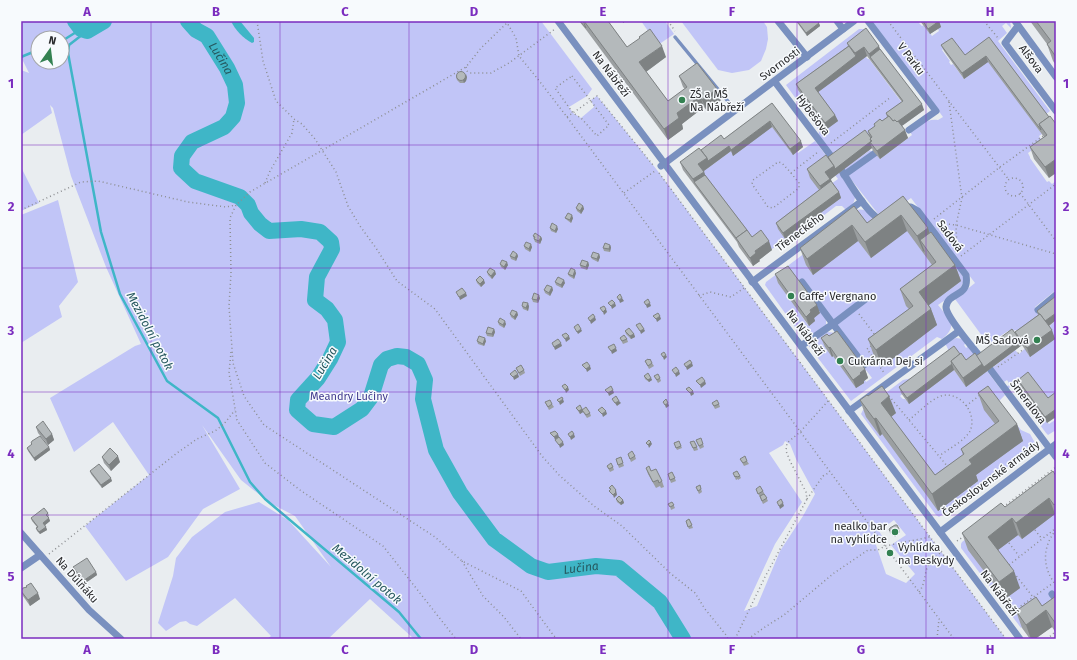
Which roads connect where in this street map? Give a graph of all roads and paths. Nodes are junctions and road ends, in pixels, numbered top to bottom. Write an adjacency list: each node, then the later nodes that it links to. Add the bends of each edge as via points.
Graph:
1 (257, 21): 31 (path, via 262,61 276,101)
2 (507, 21): 17 (path, via 516,38); 19 (path)
3 (620, 21): 4 (path)
4 (625, 21)
5 (668, 21): 15 (path, via 678,34)
6 (778, 21): 18 (street)
7 (837, 21): 14 (street)
8 (854, 21): 14 (street, Svornosti)
9 (868, 21): 32 (street, V Parku, via 936,111)
10 (888, 21): 26 (path)
11 (984, 21): 16 (path)
12 (560, 23): 17 (path); 38 (street, Na Nábřeží)
13 (1016, 23): 21 (street, Alšova); 28 (street, Alšova, via 1005,42)
14 (843, 29): 18 (street, Svornosti)
15 (675, 37): 27 (lane)
16 (999, 40)
17 (519, 56): 19 (path, via 491,72 470,73); 30 (path)
18 (807, 57): 23 (street, Svornosti)
19 (466, 68): 35 (path)
20 (620, 77): 22 (path)
21 (1056, 77)
22 (613, 82)
23 (775, 82): 34 (street, Hybešova); 38 (street, Svornosti)
24 (891, 97): 34 (path)
25 (590, 100): 29 (path); 29 (path, via 609,125 597,136); 29 (path, via 572,76 555,88); 38 (path, via 597,96)
26 (949, 100): 39 (path); 46 (path)
27 (731, 105)
28 (1055, 107)
29 (573, 113): 30 (path)
30 (567, 117): 44 (path)
31 (294, 119): 35 (path, via 316,139); 42 (path, via 292,133)
32 (909, 130)
33 (1043, 136): 39 (path)
34 (824, 148): 37 (street, Hybešova); 40 (path)
35 (322, 150): 42 (path); 120 (path, via 336,172 348,206 397,281 435,309 542,456 594,506 622,526 695,594)
36 (875, 153): 47 (street, Sadová, via 843,173)
37 (834, 160)
38 (661, 167): 44 (path); 57 (street, Na Nábřeží); 59 (path)
39 (1000, 167): 41 (path); 46 (path)
40 (791, 173): 40 (path, via 778,162 754,180 752,184 768,207 774,208 799,188 799,183)
41 (1009, 180): 45 (path, via 1020,180 1023,188); 45 (path, via 1005,187 1007,192 1014,195)
42 (265, 184): 48 (path, via 250,192)
43 (1056, 184): 49 (path)
44 (623, 193): 61 (path)
45 (1020, 193): 49 (path)
46 (962, 198): 51 (path); 52 (path)
47 (862, 201): 51 (street, Sadová, via 880,220 886,220 902,207 911,207); 57 (street, Třeneckého)
48 (236, 205): 50 (path, via 226,208 188,202 98,181 81,182); 70 (path, via 230,218 229,306)
49 (1028, 205): 53 (path); 54 (path)
50 (21, 210)
51 (928, 222): 52 (path); 56 (street, Sadová)
52 (956, 225): 53 (path); 56 (path)
53 (989, 235): 55 (path); 56 (path)
54 (1056, 241)
55 (1056, 254)
56 (956, 260): 66 (street, Sadová, via 966,275 967,283 965,288 949,300 946,307)
57 (752, 282): 59 (path); 69 (street, Na Nábřeží)
58 (802, 282): 65 (street)
59 (744, 287): 61 (path, via 731,297 710,292); 79 (path)
60 (1056, 295): 64 (street)
61 (699, 296): 84 (path)
62 (867, 298): 63 (street)
63 (854, 308): 65 (street); 67 (path)
64 (1038, 311)
65 (833, 324): 69 (street); 73 (street)
66 (959, 331): 72 (street, Sadová); 75 (street)
67 (874, 335)
68 (873, 345): 75 (path, via 867,349)
69 (801, 346): 77 (street, Na Nábřeží)
70 (232, 348): 81 (path, via 229,373); 107 (path, via 232,363 244,396 264,425 435,537)
71 (1024, 348): 74 (path)
72 (982, 359)
73 (864, 365)
74 (991, 371): 86 (street, Šmeralova)
75 (890, 381): 76 (street)
76 (881, 387): 82 (street); 83 (path)
77 (835, 392): 79 (path); 82 (street, Na Nábřeží)
78 (982, 394): 80 (path)
79 (829, 400): 84 (path); 98 (path)
80 (966, 406): 83 (path, via 958,398 942,396); 87 (path, via 972,419 970,432)
81 (235, 410): 106 (path, via 217,430 197,439 177,453); 117 (path, via 237,420 265,463 383,546)
82 (849, 410): 96 (street, Na Nábřeží)
83 (909, 420): 87 (path)
84 (800, 432): 91 (path); 92 (path, via 787,443 786,451)
85 (1056, 444): 86 (street, Československé armády)
86 (1050, 449): 88 (street, Šmeralova); 96 (street, Československé armády)
87 (939, 456): 90 (path)
88 (1056, 457)
89 (1056, 467): 93 (path)
90 (948, 468)
91 (830, 472): 92 (path, via 823,476); 103 (path)
92 (807, 499): 121 (path)
93 (1000, 509)
94 (1056, 529): 100 (path); 109 (path, via 1047,544 1045,556 1048,573)
95 (1035, 530): 100 (path)
96 (940, 532): 102 (street, Na Nábřeží)
97 (21, 533): 106 (street, Na Důlňáku)
98 (931, 537): 103 (path); 104 (path)
99 (962, 537): 102 (path)
100 (1042, 539): 105 (path)
101 (1008, 542): 105 (path)
102 (950, 545): 104 (path); 126 (street, Na Nábřeží)
103 (885, 546): 111 (path); 122 (path, via 878,550 868,550 834,573 784,615)
104 (942, 551): 111 (path, via 928,568 924,586); 125 (path)
105 (1019, 556): 112 (path, via 1008,564)
106 (42, 557): 108 (street); 116 (street, Na Důlňáku, via 89,610)
107 (462, 561): 118 (path, via 483,596); 119 (path, via 520,591)
108 (21, 568)
109 (1054, 582): 110 (path); 112 (path)
110 (1056, 585)
111 (919, 592): 114 (path)
112 (1034, 597): 113 (path)
113 (1008, 616)
114 (939, 619): 123 (path); 124 (path)
115 (1055, 632): 127 (path)
116 (121, 639)
117 (456, 639)
118 (521, 639)
119 (558, 639)
120 (728, 639)
121 (735, 639)
122 (748, 639)
123 (937, 639)
124 (954, 639)
125 (1006, 639)
126 (1020, 639)
127 (1047, 639)

